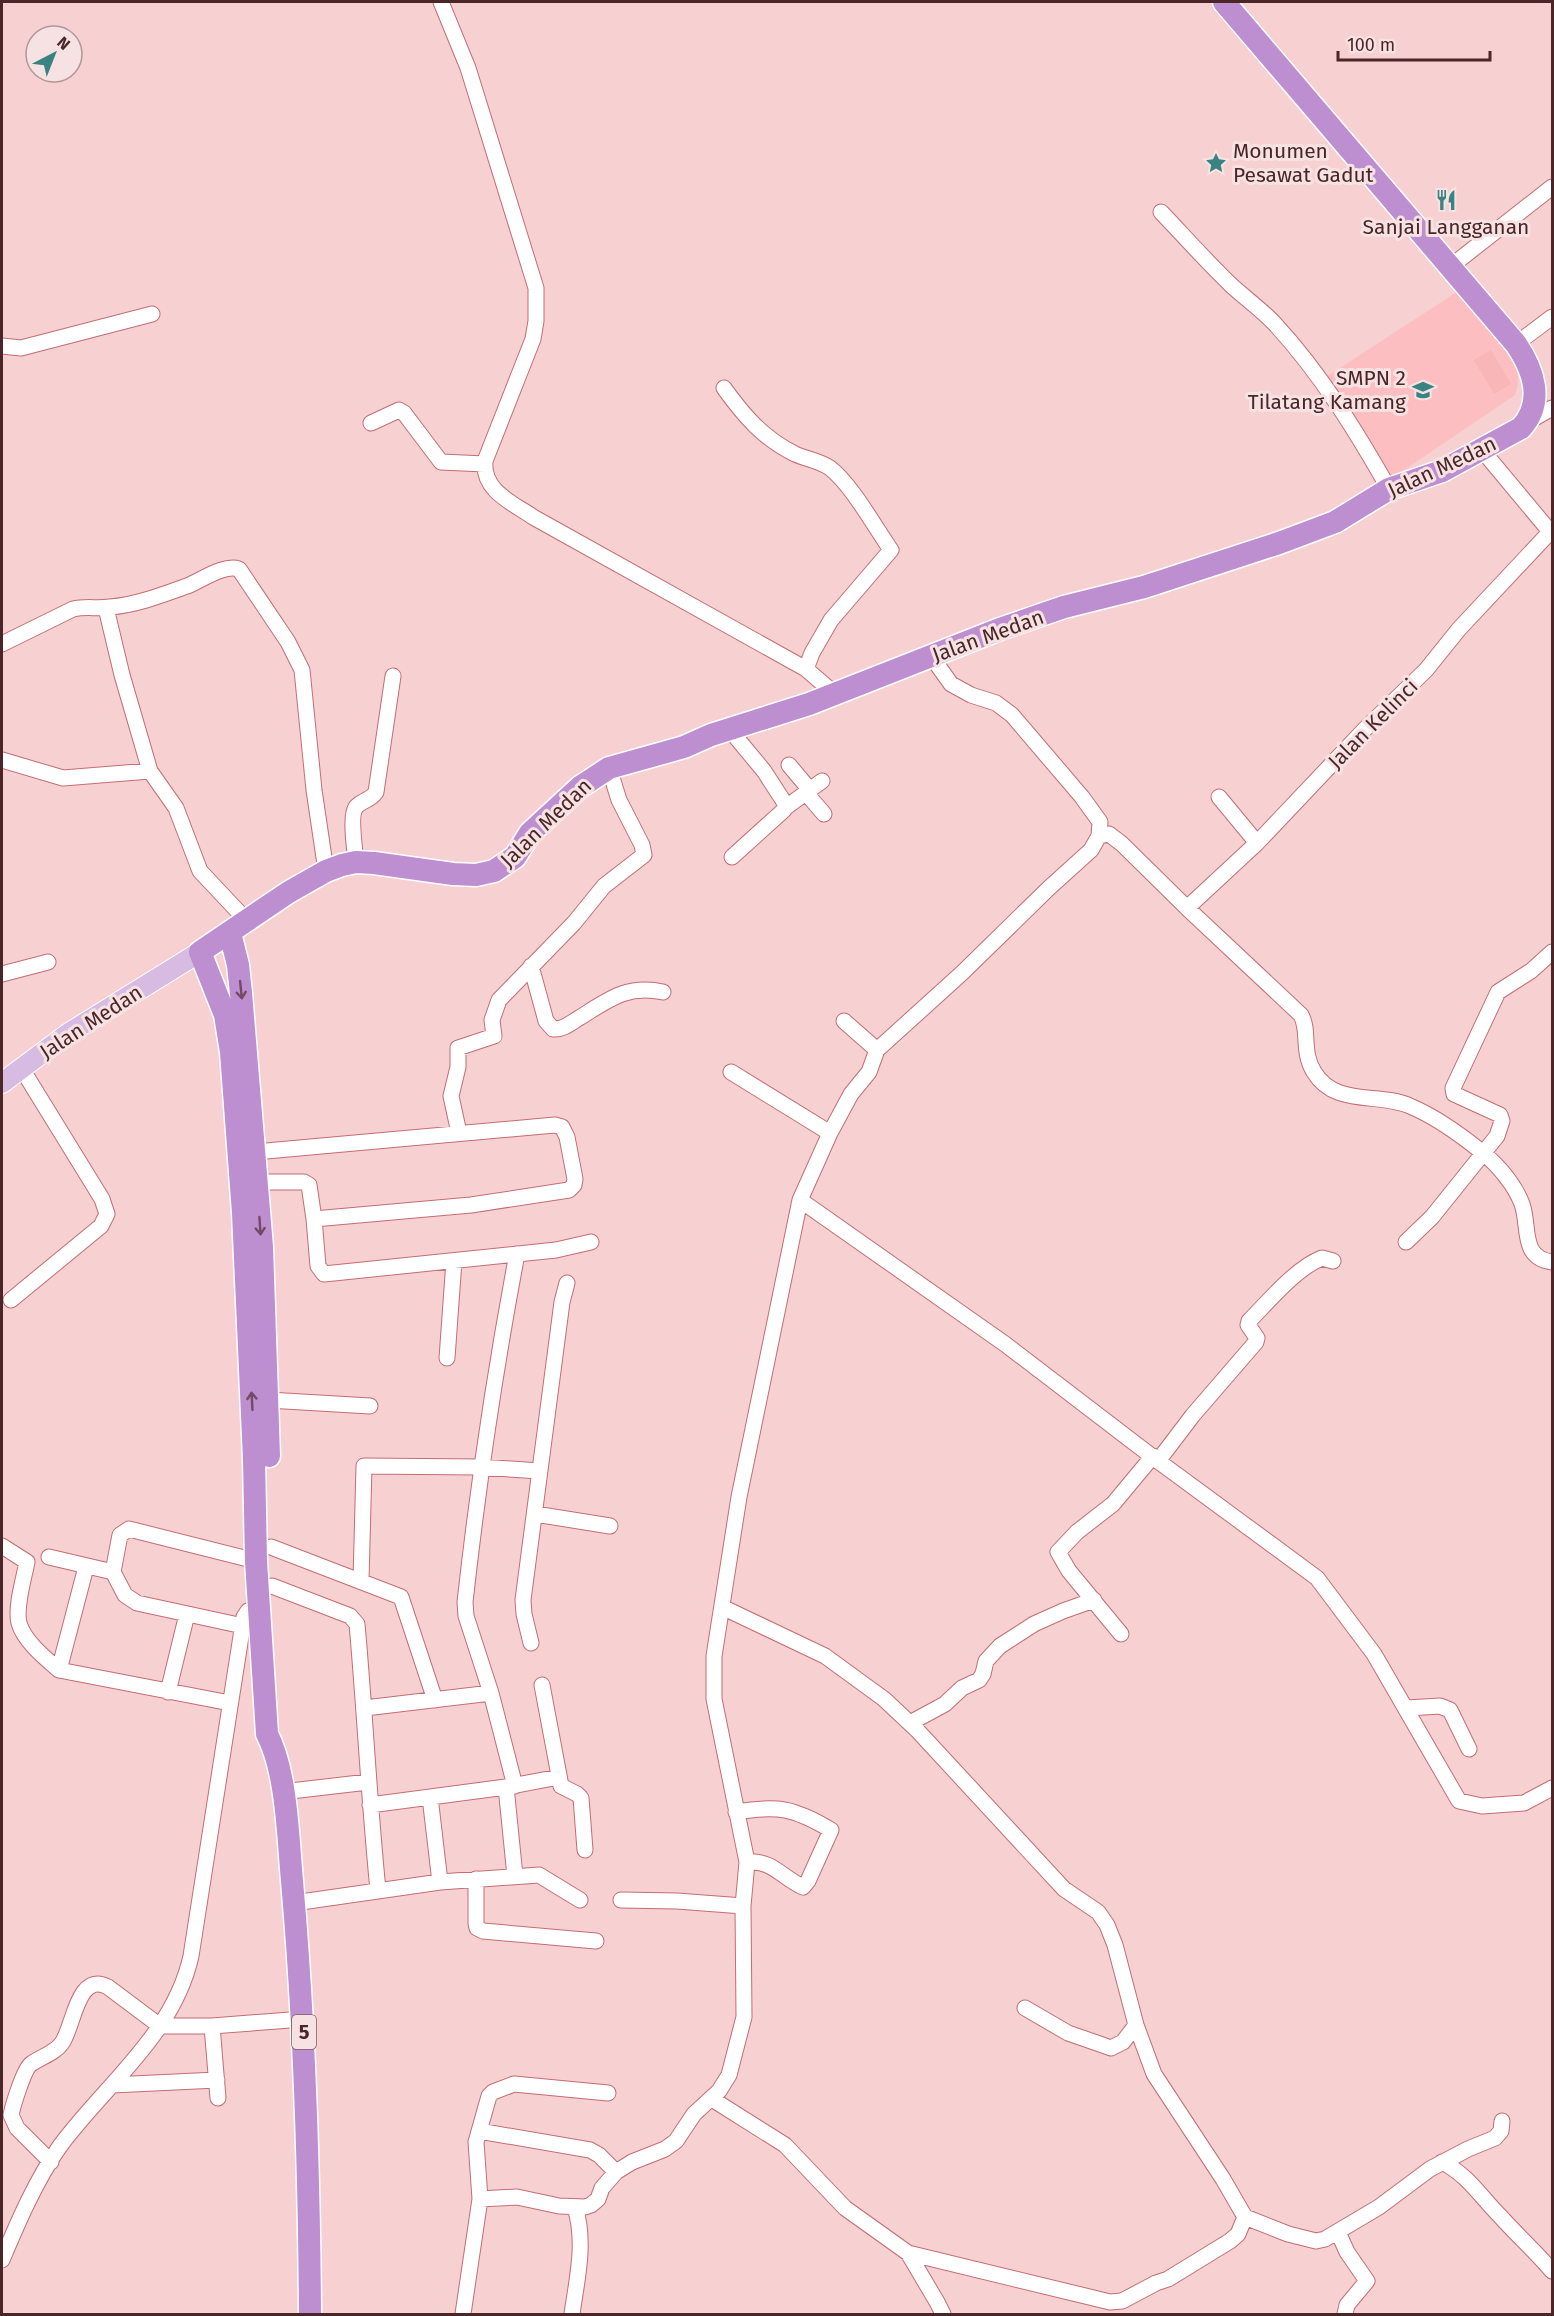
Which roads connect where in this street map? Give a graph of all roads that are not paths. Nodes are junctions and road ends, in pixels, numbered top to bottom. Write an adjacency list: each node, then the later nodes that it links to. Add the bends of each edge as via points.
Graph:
1 (441, 2): 16 (street, via 472,78 536,288 533,339)
2 (1228, 3): 5 (highway)
3 (1552, 188): 5 (street)
4 (1161, 212): 17 (street, via 1293,344 1332,396)
5 (1450, 267): 9 (highway)
6 (152, 314): 8 (street, via 27,347)
7 (1552, 317): 9 (street)
8 (2, 346)
9 (1522, 353): 10 (highway); 14 (highway, via 1534,391)
10 (1552, 386)
11 (724, 388): 22 (street, via 754,426 771,439 830,469 891,550 831,620)
12 (1552, 408): 14 (street)
13 (371, 423): 16 (street, via 399,410 441,462)
14 (1524, 424): 15 (highway, Jalan Medan)
15 (1482, 450): 17 (highway, Jalan Medan, via 1442,471); 18 (street)
16 (485, 464): 22 (street, via 485,475 492,488 534,517)
17 (1389, 489): 21 (highway, Jalan Medan, via 1335,522 1279,543 1064,607)
18 (1551, 533): 35 (street, Jalan Kelinci, via 1459,629 1426,670)
19 (106, 608): 20 (street, via 73,609); 29 (street); 38 (street, via 140,602 230,568 244,573 302,670)
20 (2, 644)
21 (931, 656): 24 (highway, Jalan Medan); 34 (street, via 951,684 996,703 1012,715 1083,797 1100,822)
22 (806, 669): 24 (street)
23 (393, 676): 37 (street, via 376,792 353,813)
24 (835, 694): 25 (highway, Jalan Medan)
25 (730, 730): 28 (highway, Jalan Medan); 32 (street, via 764,771)
26 (2, 760): 29 (street, via 63,778)
27 (789, 765): 30 (street)
28 (609, 768): 37 (highway, Jalan Medan, via 580,787 530,833 515,857 494,871 453,874); 44 (street, via 644,855 604,886 574,924)
29 (150, 771): 40 (street, via 176,808 202,873)
30 (813, 788): 32 (street); 33 (street)
31 (1219, 797): 35 (street)
32 (786, 808): 36 (street)
33 (824, 814)
34 (1099, 836): 39 (street, via 1109,834 1122,844); 48 (street, via 1091,850)
35 (1257, 843): 39 (street, Jalan Kelinci)
36 (732, 857)
37 (356, 862): 38 (highway, Jalan Medan)
38 (326, 871): 40 (highway, Jalan Medan)
39 (1187, 908): 55 (street, via 1301,1015 1305,1023 1305,1051 1314,1073 1326,1085 1346,1096 1408,1105)
40 (238, 927): 41 (highway, Jalan Medan); 54 (highway, one-way to 54)
41 (200, 952): 49 (main road, Jalan Medan, via 99,1014); 73 (highway, one-way to 41, via 231,1052 225,1015)
42 (1552, 952): 55 (street, via 1498,992 1453,1088 1454,1094 1500,1115 1497,1136)
43 (48, 962): 45 (street)
44 (531, 966): 46 (street, via 546,1021 553,1029 565,1027 627,991); 52 (street, via 498,1002 492,1020 494,1036 458,1048 452,1098)
45 (2, 974)
46 (663, 992)
47 (844, 1021): 48 (street)
48 (877, 1050): 53 (street, via 869,1072 851,1094)
49 (22, 1069): 51 (main road, Jalan Medan); 66 (street, via 105,1204 107,1214 101,1226)
50 (731, 1072): 53 (street)
51 (2, 1083)
52 (459, 1133): 54 (street); 58 (street, via 560,1126 567,1137 574,1185 565,1191 471,1205)
53 (830, 1133): 57 (street)
54 (255, 1152): 56 (highway)
55 (1482, 1153): 60 (street, via 1432,1217); 64 (street, via 1518,1195 1532,1251)
56 (257, 1182): 58 (street, via 306,1182); 68 (highway, one-way to 68)
57 (800, 1200): 70 (street, via 1005,1344); 84 (street, via 739,1497)
58 (314, 1219): 62 (street, via 318,1266 324,1274)
59 (591, 1242): 61 (street)
60 (1406, 1242)
61 (517, 1254): 62 (street); 71 (street)
62 (453, 1261): 67 (street)
63 (1333, 1261): 70 (street, via 1317,1260 1249,1321 1256,1342)
64 (1552, 1262)
65 (567, 1283): 72 (street)
66 (11, 1300)
67 (447, 1358)
68 (268, 1400): 69 (street); 73 (highway)
69 (370, 1406)
70 (1155, 1458): 83 (street, via 1113,1504 1058,1552); 97 (street, via 1317,1578 1374,1654)
71 (480, 1467): 72 (street); 81 (street, via 364,1466); 93 (street, via 465,1607)
72 (540, 1471): 74 (street)
73 (262, 1489): 77 (highway)
74 (535, 1514): 75 (street); 89 (street, via 524,1600)
75 (610, 1526)
76 (2, 1546): 90 (street, via 27,1562 18,1612 21,1627)
77 (264, 1554): 80 (street, via 129,1529 120,1535); 81 (street); 82 (highway); 85 (highway)
78 (49, 1557): 79 (street)
79 (86, 1567): 80 (street); 90 (street)
80 (113, 1572): 86 (street, via 125,1594 134,1601)
81 (361, 1581): 94 (street, via 401,1597)
82 (272, 1587): 85 (highway); 96 (street, via 354,1619)
83 (1094, 1600): 88 (street); 98 (street, via 1034,1624 1000,1646 986,1661 979,1680)
84 (722, 1607): 98 (street, via 825,1656); 107 (street, via 714,1656 714,1700)
85 (266, 1610): 87 (street, via 246,1613); 104 (highway, 5, via 280,1723 276,1751)
86 (187, 1614): 87 (street); 92 (street)
87 (243, 1626): 95 (street)
88 (1121, 1634)
89 (531, 1643)
90 (59, 1670): 92 (street)
91 (542, 1685): 100 (street)
92 (168, 1692): 95 (street)
93 (491, 1693): 94 (street); 102 (street)
94 (435, 1700): 96 (street)
95 (230, 1703): 122 (street, via 191,1956 180,1991)
96 (365, 1708): 101 (street)
97 (1407, 1708): 99 (street, via 1440,1706 1450,1710); 103 (street, via 1459,1801 1482,1806 1524,1803)
98 (910, 1723): 121 (street, via 1064,1889 1098,1912 1115,1946)
99 (1469, 1749)
100 (559, 1777): 102 (street); 108 (street, via 563,1788 580,1798)
101 (368, 1782): 104 (street); 106 (street)
102 (511, 1787): 105 (street); 110 (street)
103 (1552, 1788)
104 (282, 1792): 116 (highway, 5)
105 (430, 1797): 106 (street); 112 (street)
106 (369, 1805): 113 (street)
107 (736, 1812): 109 (street); 109 (street, via 763,1807 794,1811 831,1830 803,1887 767,1864)
108 (585, 1850)
109 (747, 1862): 117 (street)
110 (515, 1876): 111 (street); 114 (street, via 542,1876)
111 (476, 1879): 112 (street); 118 (street, via 477,1928)
112 (440, 1882): 113 (street)
113 (378, 1890): 116 (street)
114 (580, 1900)
115 (621, 1900): 117 (street)
116 (294, 1903): 120 (highway, 5)
117 (743, 1906): 128 (street, via 744,2017 729,2075)
118 (596, 1941)
119 (1025, 2008): 121 (street, via 1062,2030 1111,2048 1123,2042)
120 (303, 2019): 123 (street); 141 (highway, 5)
121 (1136, 2025): 136 (street, via 1154,2074)
122 (160, 2026): 123 (street); 125 (street); 131 (street, via 102,1984 92,1984 83,1991 62,2042 26,2070 11,2115 17,2128)
123 (212, 2026): 124 (street)
124 (217, 2080): 125 (street); 127 (street)
125 (112, 2085): 131 (street)
126 (608, 2092): 130 (street, via 510,2085 489,2096)
127 (218, 2098)
128 (711, 2099): 133 (street, via 693,2114 681,2136 670,2146); 138 (street, via 784,2145 845,2208)
129 (1502, 2121): 132 (street, via 1495,2138)
130 (479, 2131): 133 (street, via 590,2150); 134 (street, via 476,2160)
131 (51, 2162): 139 (street)
132 (1442, 2162): 137 (street); 140 (street, via 1472,2183)
133 (616, 2172): 135 (street, via 594,2204)
134 (480, 2199): 135 (street, via 517,2197); 142 (street)
135 (575, 2207): 143 (street, via 581,2256)
136 (1245, 2217): 137 (street, via 1316,2241); 138 (street, via 1238,2234 1230,2241 1168,2279 1122,2301 1110,2302)
137 (1338, 2232): 145 (street, via 1367,2281 1347,2305)
138 (908, 2253): 144 (street)
139 (2, 2260)
140 (1552, 2271)
141 (310, 2314)
142 (463, 2314)
143 (572, 2314)
144 (943, 2314)
145 (1345, 2314)

